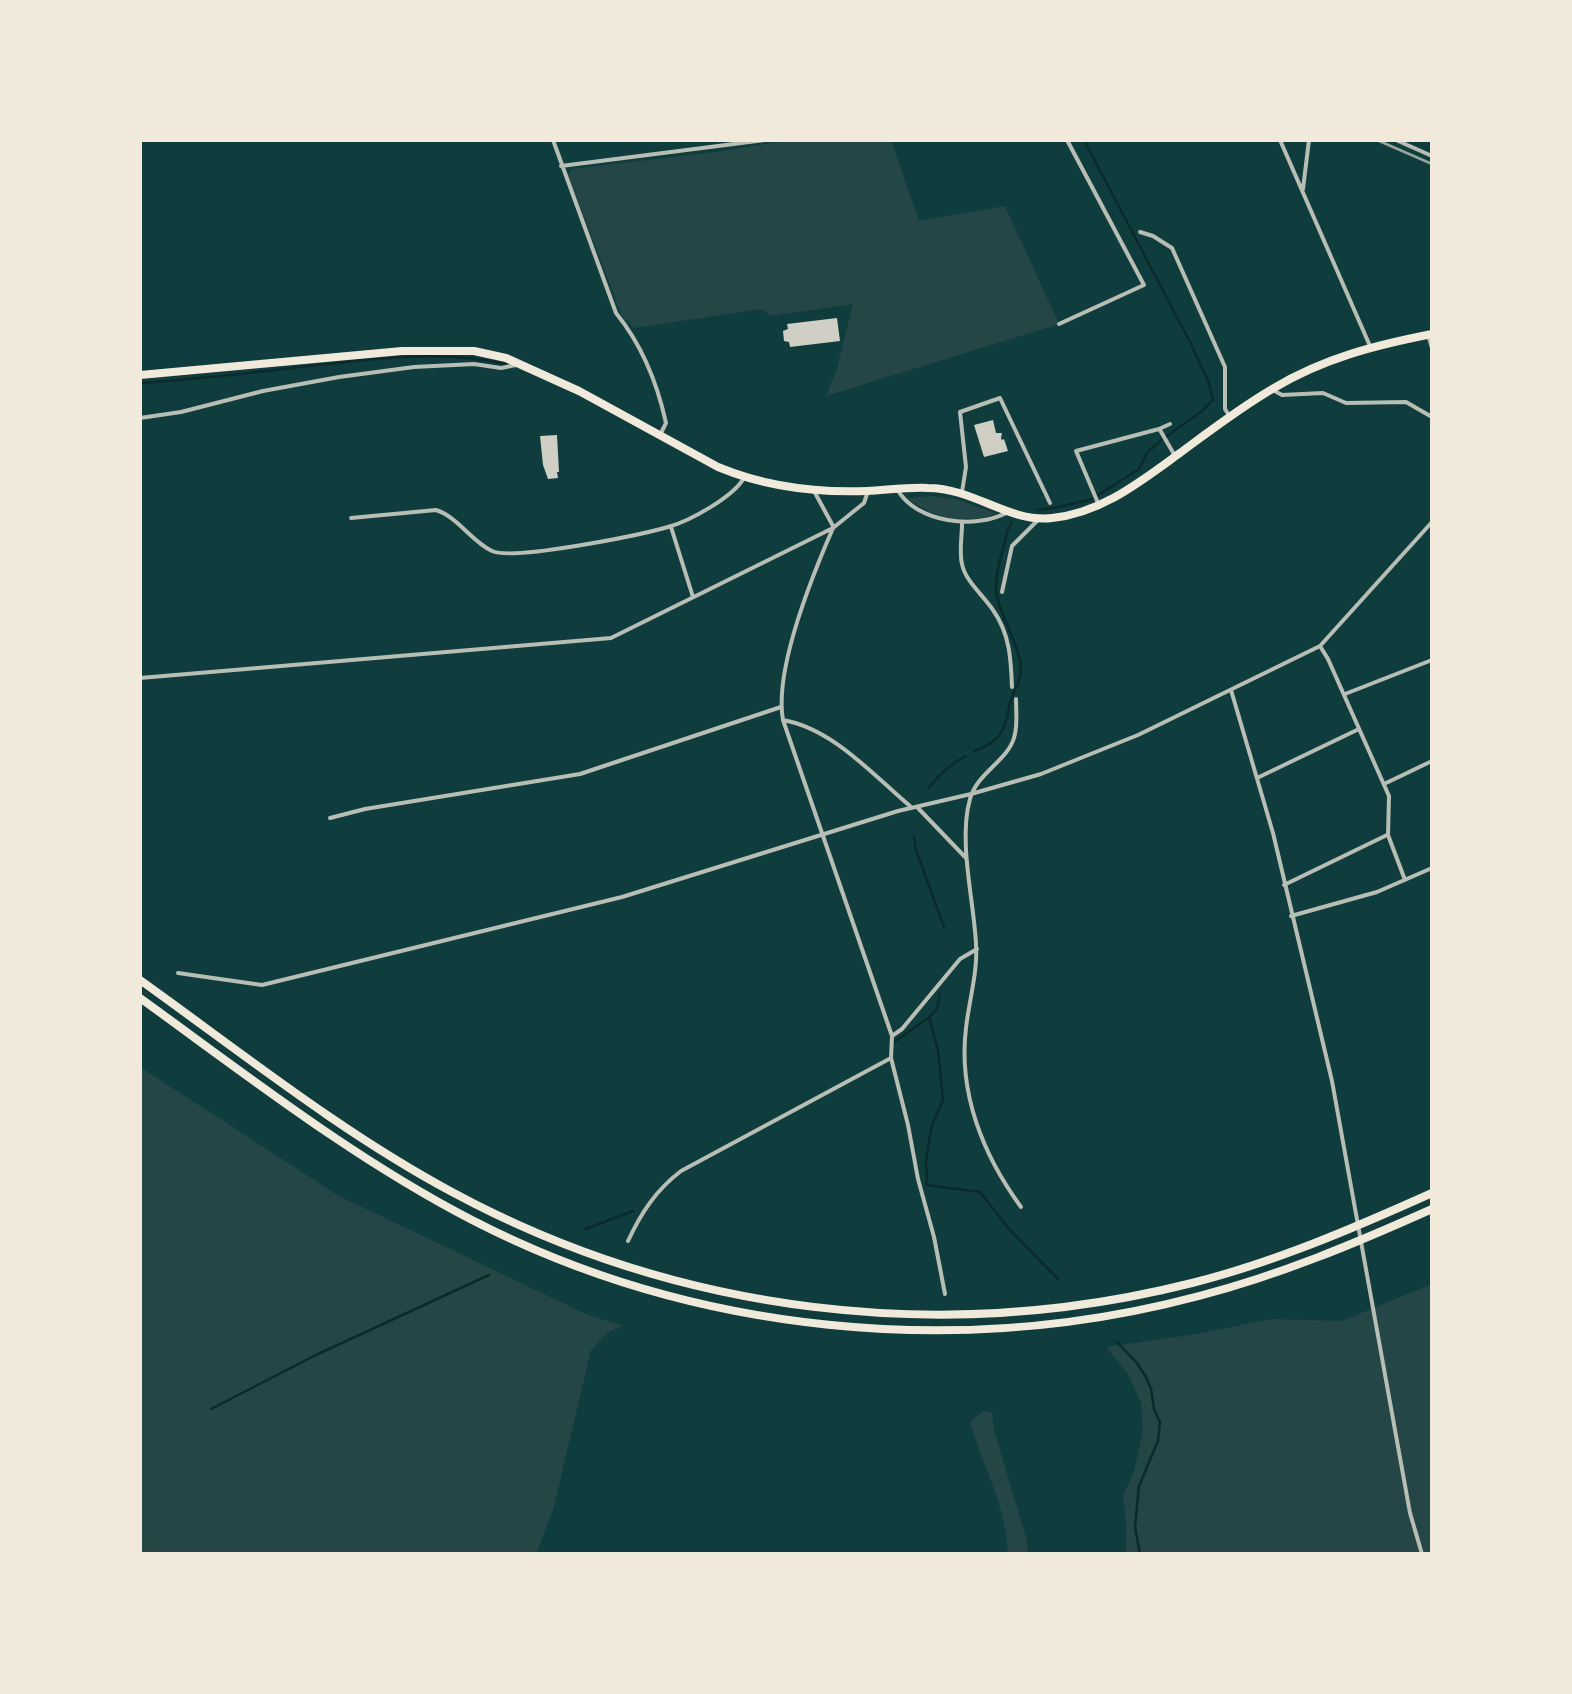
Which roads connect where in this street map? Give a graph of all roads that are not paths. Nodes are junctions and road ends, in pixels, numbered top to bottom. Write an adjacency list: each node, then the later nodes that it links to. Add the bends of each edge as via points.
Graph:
1 (553, 140): 8 (street)
2 (765, 140): 8 (street)
3 (1067, 140): 11 (street, via 1144,285)
4 (1280, 140): 9 (street)
5 (1309, 140): 9 (street)
6 (1396, 140): 7 (street)
7 (1432, 156)
8 (561, 166): 22 (street, via 616,312 647,362 666,422)
9 (1302, 194): 13 (street)
10 (1140, 232): 18 (street, via 1172,248 1225,367)
11 (1059, 324)
12 (1430, 334): 13 (main road); 14 (street)
13 (1370, 347): 17 (main road)
14 (1432, 348)
15 (521, 363): 16 (main road, via 443,350); 20 (street, via 339,377); 22 (main road)
16 (140, 374)
17 (1272, 389): 18 (main road); 19 (street, via 1282,395 1323,393 1346,403 1406,402)
18 (1230, 417): 24 (main road)
19 (1432, 417)
20 (140, 418)
21 (1170, 424): 23 (street)
22 (660, 435): 25 (main road)
23 (1163, 435): 24 (street); 30 (street, via 1076,451)
24 (1175, 456): 30 (main road, via 1143,480)
25 (744, 478): 27 (main road); 37 (street, via 728,497)
26 (896, 489): 28 (main road); 29 (main road); 36 (street, via 904,502)
27 (814, 490): 28 (main road); 38 (street)
28 (868, 491): 38 (street, via 864,503)
29 (962, 492): 31 (street, via 960,412 1000,398); 32 (main road)
30 (1096, 500): 34 (main road, via 1064,516)
31 (1050, 503)
32 (1009, 511): 34 (main road); 36 (street)
33 (351, 518): 37 (street, via 436,510 504,554)
34 (1039, 518): 39 (street, via 1012,546)
35 (1432, 522): 41 (street)
36 (962, 524): 44 (street, via 962,564 1006,636)
37 (671, 527): 40 (street)
38 (834, 528): 40 (street); 48 (street, via 788,655)
39 (1002, 592)
40 (693, 597): 43 (street, via 611,638)
41 (1320, 646): 45 (street); 46 (street)
42 (1432, 660): 46 (street)
43 (140, 678)
44 (1012, 687)
45 (1231, 690): 52 (street); 54 (street, via 1096,753)
46 (1344, 694): 50 (street)
47 (1016, 700): 54 (street, via 1011,745)
48 (781, 708): 49 (street); 56 (street, via 580,774)
49 (783, 720): 55 (street, via 824,736); 57 (street)
50 (1359, 729): 52 (street); 53 (street)
51 (1432, 762): 53 (street)
52 (1257, 778): 62 (street)
53 (1384, 784): 58 (street)
54 (971, 794): 55 (street); 59 (street)
55 (915, 808): 57 (street); 59 (street)
56 (330, 818)
57 (822, 835): 65 (street, via 622,897 262,984); 68 (street)
58 (1388, 835): 61 (street); 62 (street)
59 (966, 858): 64 (street)
60 (1432, 868): 61 (street)
61 (1405, 880): 63 (street)
62 (1284, 886): 63 (street)
63 (1291, 916): 75 (street, via 1332,1081)
64 (977, 949): 68 (street, via 960,959); 71 (street, via 966,1033 970,1109)
65 (178, 974)
66 (140, 980): 70 (main road, via 367,1140 482,1208 631,1268 784,1304 935,1316 1122,1298 1273,1258)
67 (140, 998): 72 (main road, via 382,1169 476,1222 623,1282 784,1319 936,1330 1091,1319 1253,1281)
68 (892, 1036): 69 (street)
69 (891, 1058): 73 (street, via 681,1171 660,1188); 74 (street)
70 (1432, 1193)
71 (1021, 1207)
72 (1432, 1210)
73 (628, 1241)
74 (945, 1294)
75 (1422, 1554)

